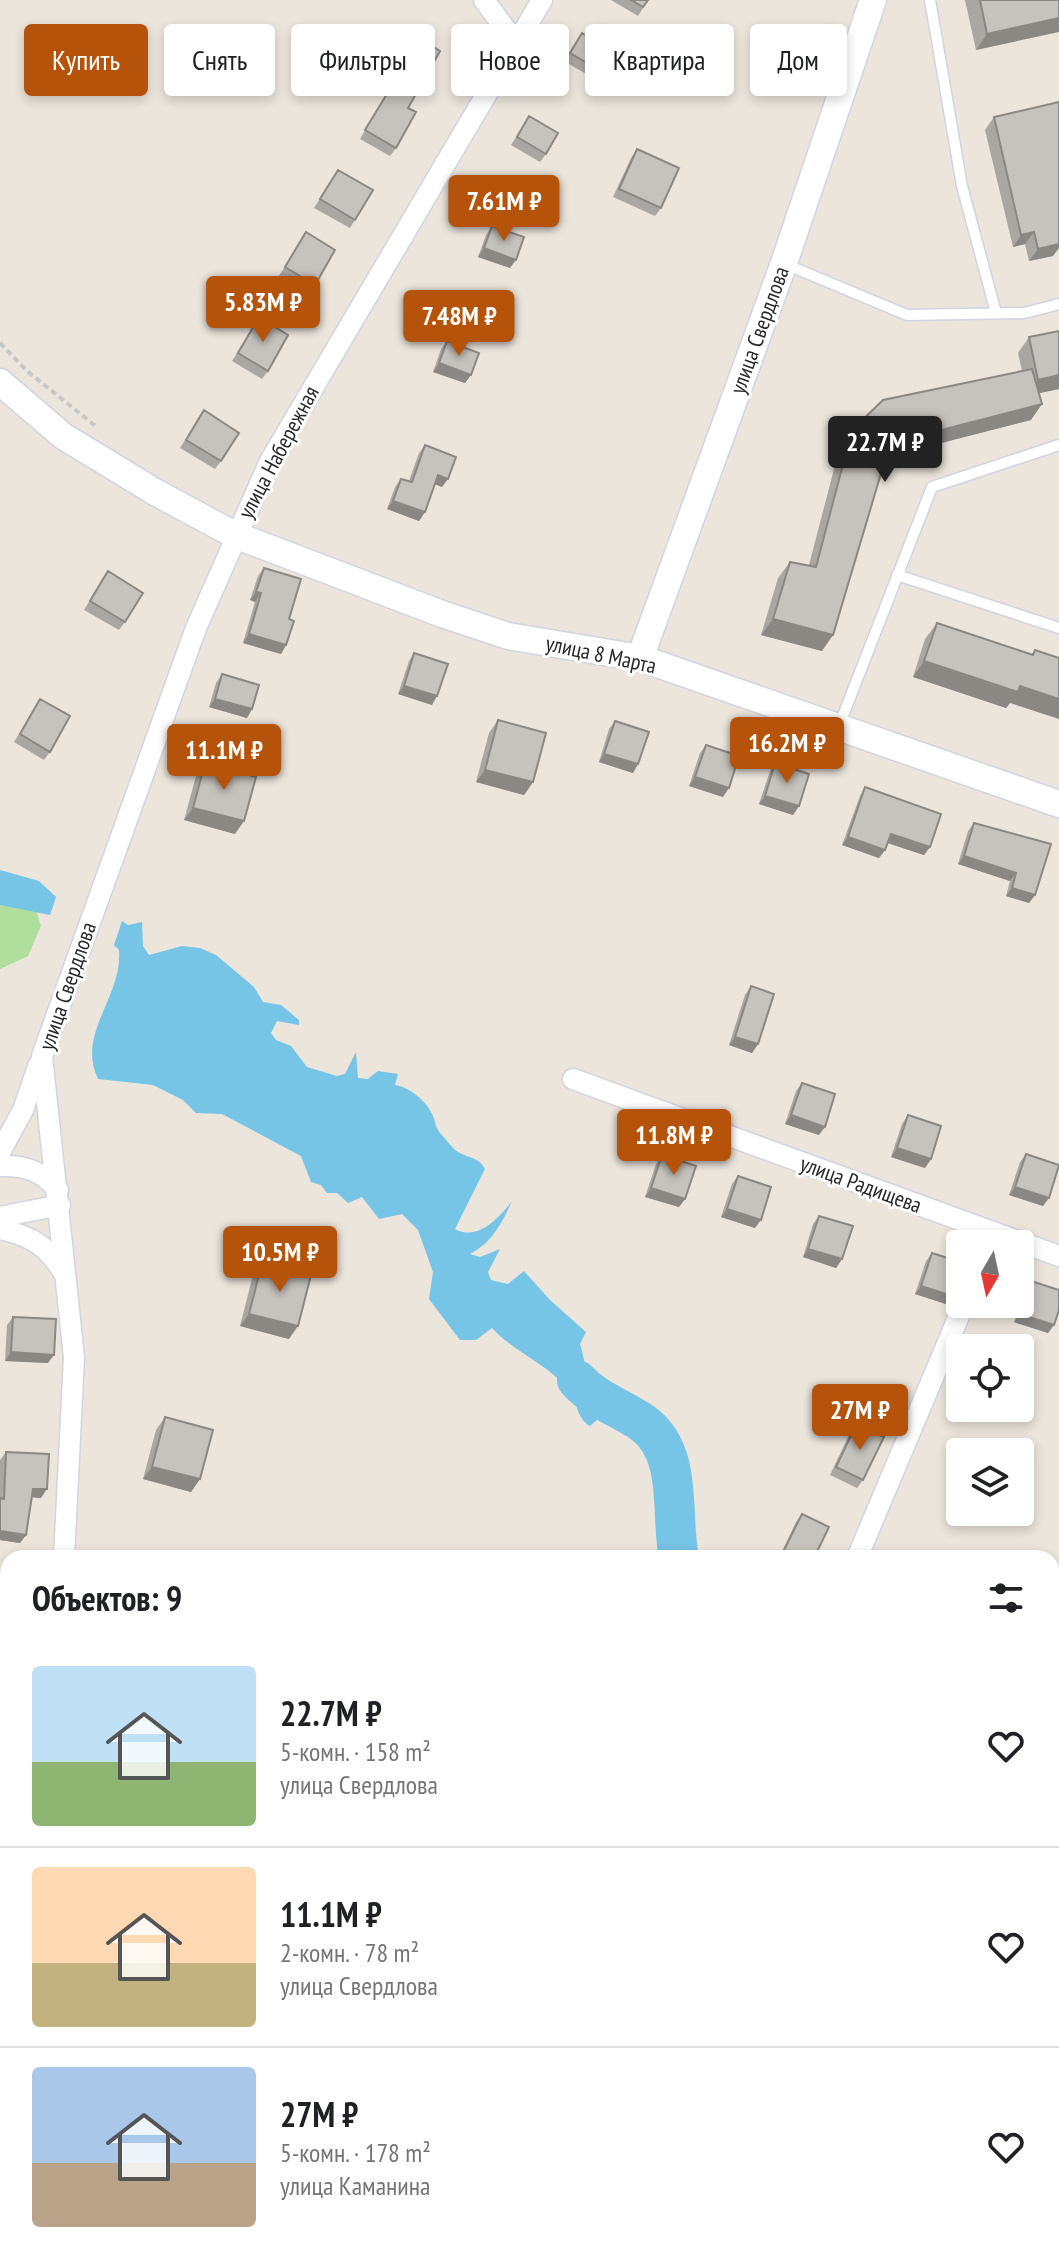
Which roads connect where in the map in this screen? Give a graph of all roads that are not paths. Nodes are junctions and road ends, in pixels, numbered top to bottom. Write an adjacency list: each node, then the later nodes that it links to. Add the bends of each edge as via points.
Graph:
1 (484, 0): 5 (street)
2 (542, 0): 6 (street, улица Набережная)
3 (873, 0): 8 (street, улица Свердлова)
4 (930, 0): 10 (lane, via 962,186)
5 (502, 24)
6 (527, 24)
7 (483, 96): 13 (street, улица Набережная, via 283,437)
8 (784, 263): 10 (lane, via 907,315); 16 (street, улица Свердлова)
9 (1059, 304): 10 (lane)
10 (996, 313)
11 (0, 382): 13 (street, улица 8 Марта, via 63,436)
12 (1059, 445): 14 (lane, via 932,487)
13 (235, 535): 16 (street, улица 8 Марта, via 508,636); 19 (street, улица Свердлова, via 196,628)
14 (897, 575): 15 (lane); 17 (lane)
15 (1059, 628)
16 (640, 658): 17 (street, улица 8 Марта)
17 (838, 728): 18 (street, улица 8 Марта)
18 (1059, 804)
19 (42, 1056): 21 (street, via 23,1110); 23 (street, улица Свердлова)
20 (573, 1079): 26 (street, улица Радищева)
21 (0, 1152)
22 (0, 1166): 23 (street, via 19,1165 46,1176)
23 (59, 1198): 24 (street); 29 (street, улица Свердлова)
24 (0, 1217)
25 (0, 1229): 29 (street, via 29,1236 52,1253)
26 (971, 1230)
27 (1034, 1249): 28 (street, улица Радищева)
28 (1059, 1256)
29 (67, 1279): 31 (street, улица Свердлова, via 74,1357)
30 (958, 1318): 32 (street)
31 (64, 1550)
32 (860, 1550)

